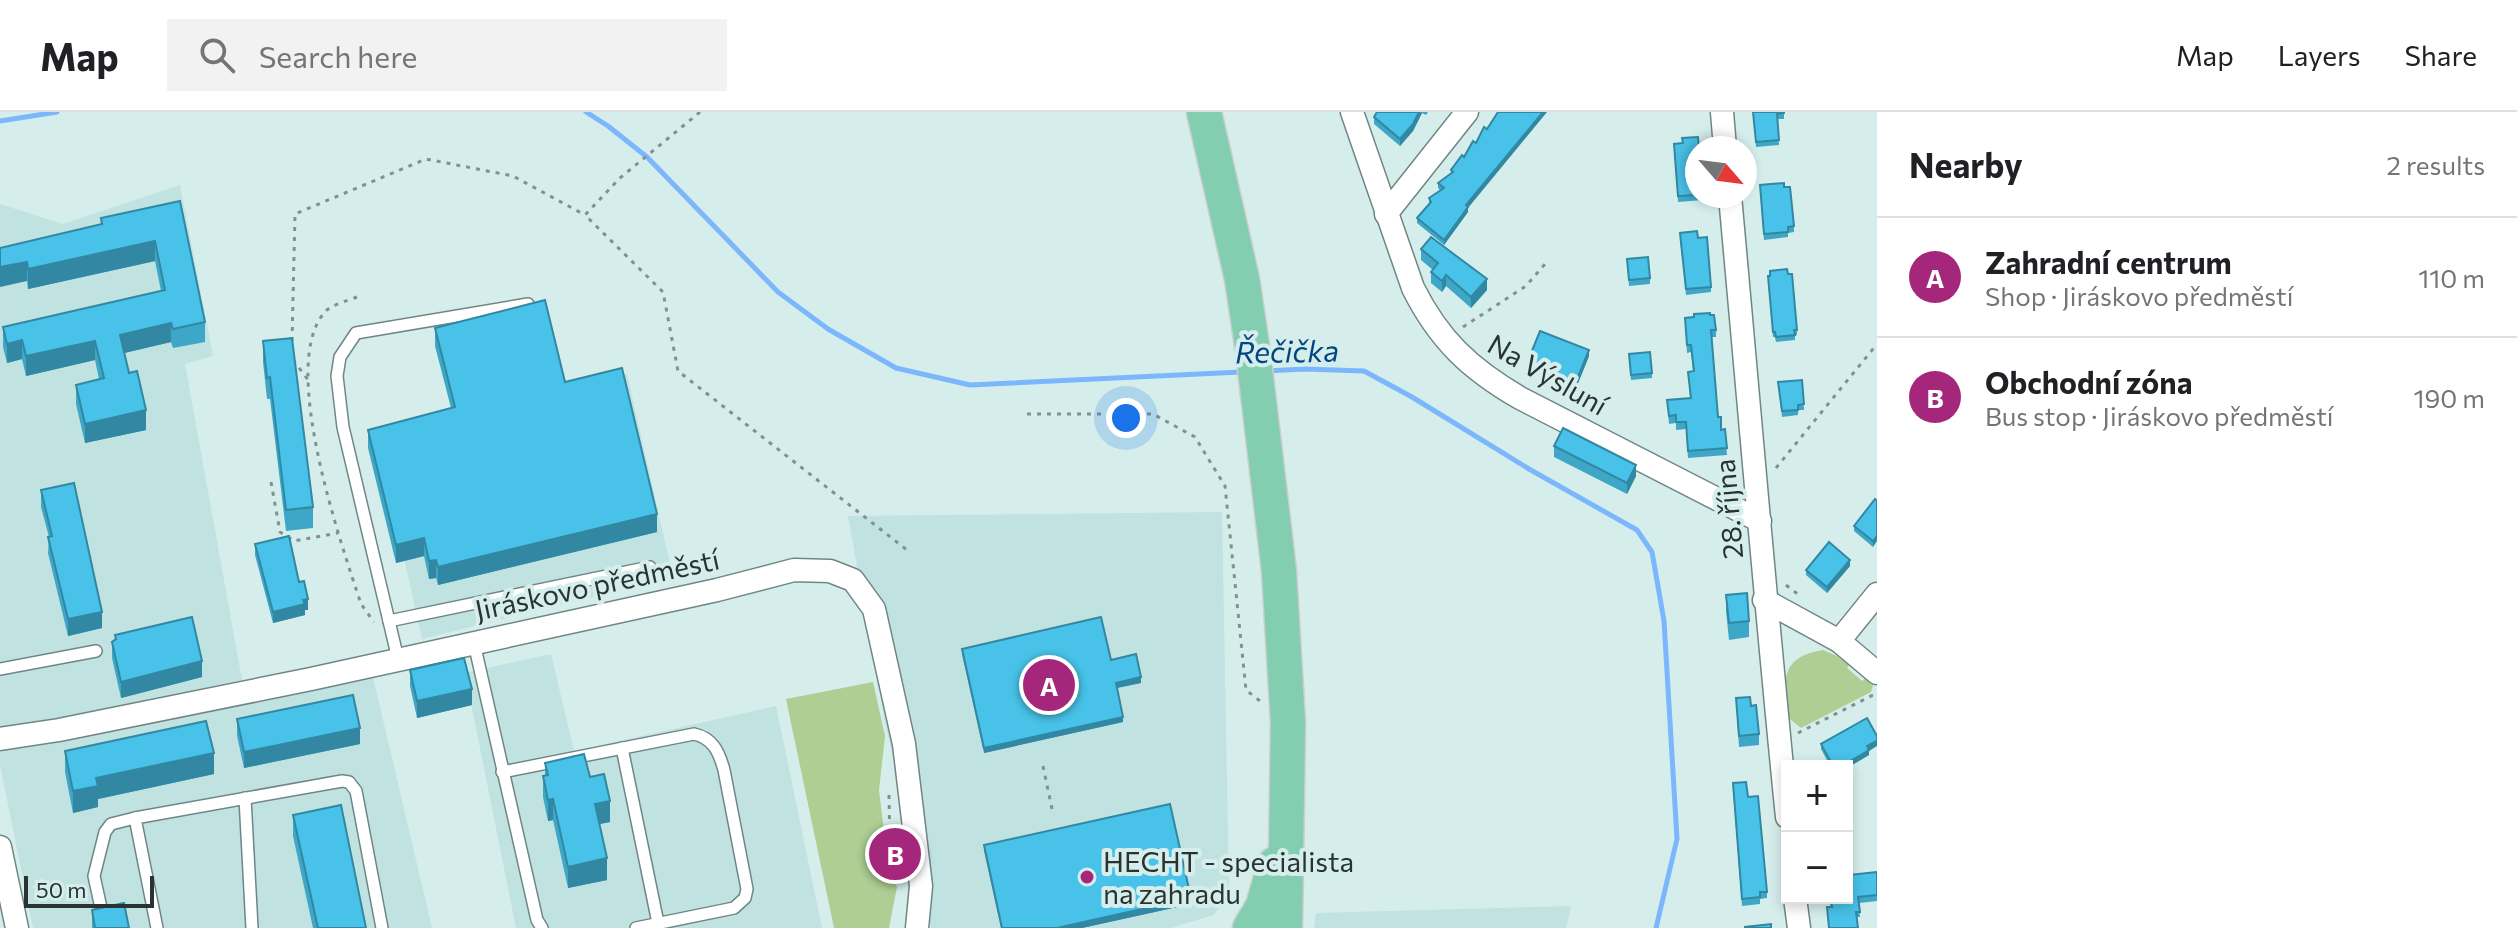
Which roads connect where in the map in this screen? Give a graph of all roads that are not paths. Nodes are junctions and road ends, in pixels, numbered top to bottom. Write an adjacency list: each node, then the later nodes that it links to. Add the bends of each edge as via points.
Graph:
1 (1195, 112): 9 (lane)
2 (1204, 112): 9 (main road)
3 (1352, 112): 8 (street, Na Výsluní)
4 (1467, 112): 8 (street)
5 (1722, 112): 6 (street)
6 (1724, 136)
7 (1731, 208): 11 (street, 28. října)
8 (1386, 214): 11 (street, Na Výsluní, via 1424,311 1466,362 1500,387)
9 (1242, 279): 26 (main road, via 1279,571)
10 (528, 304): 15 (lane, via 356,333 340,357 343,427)
11 (1760, 521): 14 (street, 28. října)
12 (650, 567): 15 (lane)
13 (1877, 594): 16 (street)
14 (1764, 600): 16 (street); 24 (street, 28. října)
15 (389, 621): 19 (lane)
16 (1839, 641): 21 (street)
17 (474, 642): 19 (street, Jiráskovo předměstí); 25 (lane); 39 (street, Jiráskovo předměstí, via 794,570 830,571 853,580 874,609 904,744 921,886)
18 (96, 651): 20 (lane)
19 (398, 659): 22 (street, Jiráskovo předměstí)
20 (0, 669)
21 (1877, 673)
22 (0, 739)
23 (622, 748): 25 (lane); 32 (lane); 32 (lane, via 694,734 706,737 719,752 724,770 745,898 734,908)
24 (1781, 760)
25 (502, 772): 37 (lane)
26 (1288, 793): 40 (main road, via 1271,883); 41 (main road)
27 (245, 798): 28 (lane); 35 (lane); 36 (lane, via 342,781 353,786)
28 (135, 818): 31 (lane, via 111,824 105,832 94,876); 34 (lane)
29 (0, 847): 33 (street)
30 (1796, 904): 42 (street)
31 (103, 917)
32 (658, 923): 38 (lane)
33 (17, 928)
34 (157, 928)
35 (252, 928)
36 (382, 928)
37 (542, 928)
38 (636, 928)
39 (917, 928)
40 (1250, 928)
41 (1285, 928)
42 (1799, 928)

